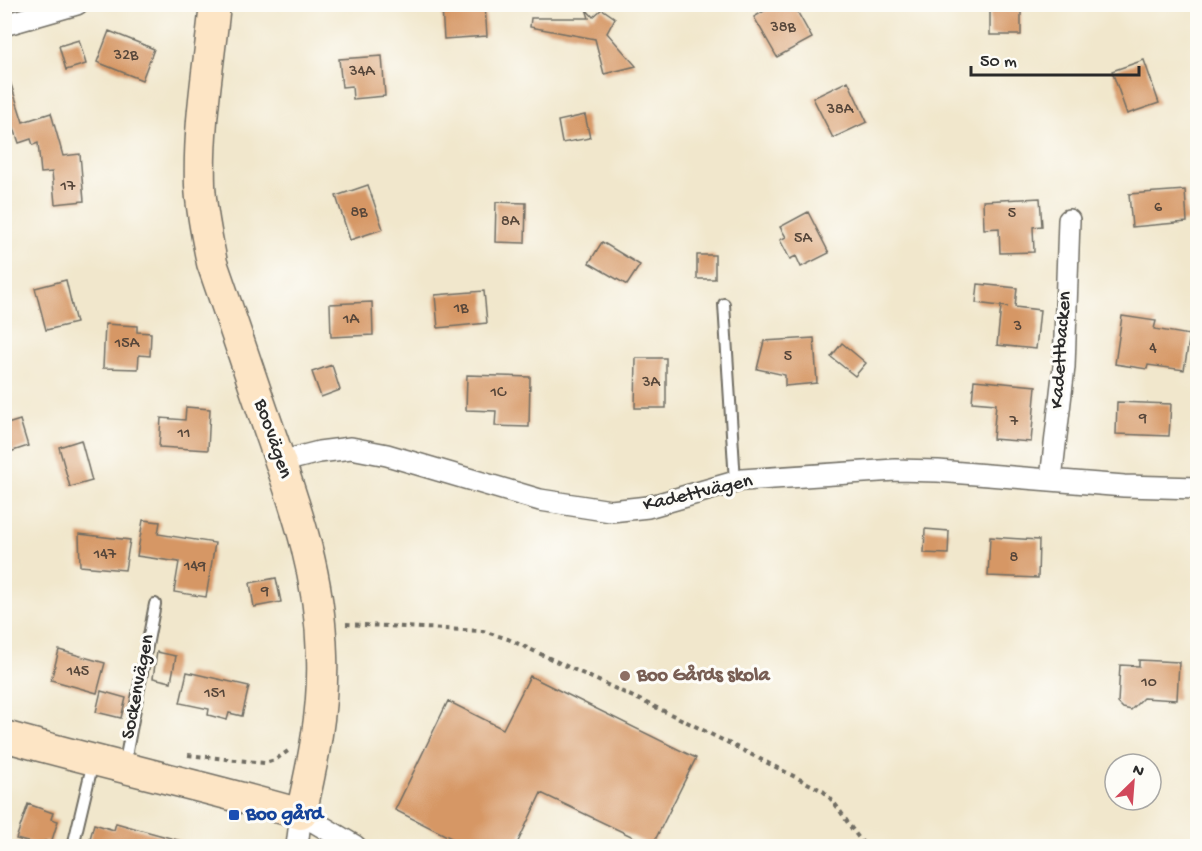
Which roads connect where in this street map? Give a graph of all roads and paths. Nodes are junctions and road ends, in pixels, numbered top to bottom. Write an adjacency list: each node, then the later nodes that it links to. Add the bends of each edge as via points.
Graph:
1 (77, 4): 3 (street)
2 (215, 4): 6 (street, Boovägen, via 200,136 204,222 212,263)
3 (4, 25)
4 (1068, 220): 7 (street, Kadettbacken, via 1064,367)
5 (724, 304): 8 (lane)
6 (280, 462): 8 (street, Kadettvägen, via 351,448 387,454 540,500 611,511 648,507); 15 (street, Boovägen, via 301,518 310,558 322,654 319,722)
7 (1051, 479): 8 (street, Kadettvägen, via 895,470); 9 (street, Kadettvägen)
8 (735, 482)
9 (1197, 488)
10 (155, 604): 14 (lane, Sockenvägen, via 128,751)
11 (339, 624): 19 (path, via 483,631 508,639 681,719 823,791 835,801 853,833)
12 (4, 736): 13 (street)
13 (93, 762): 14 (street); 16 (lane)
14 (129, 771): 15 (street)
15 (301, 814): 17 (street); 18 (street)
16 (73, 846)
17 (297, 846)
18 (355, 846)
19 (866, 846)

